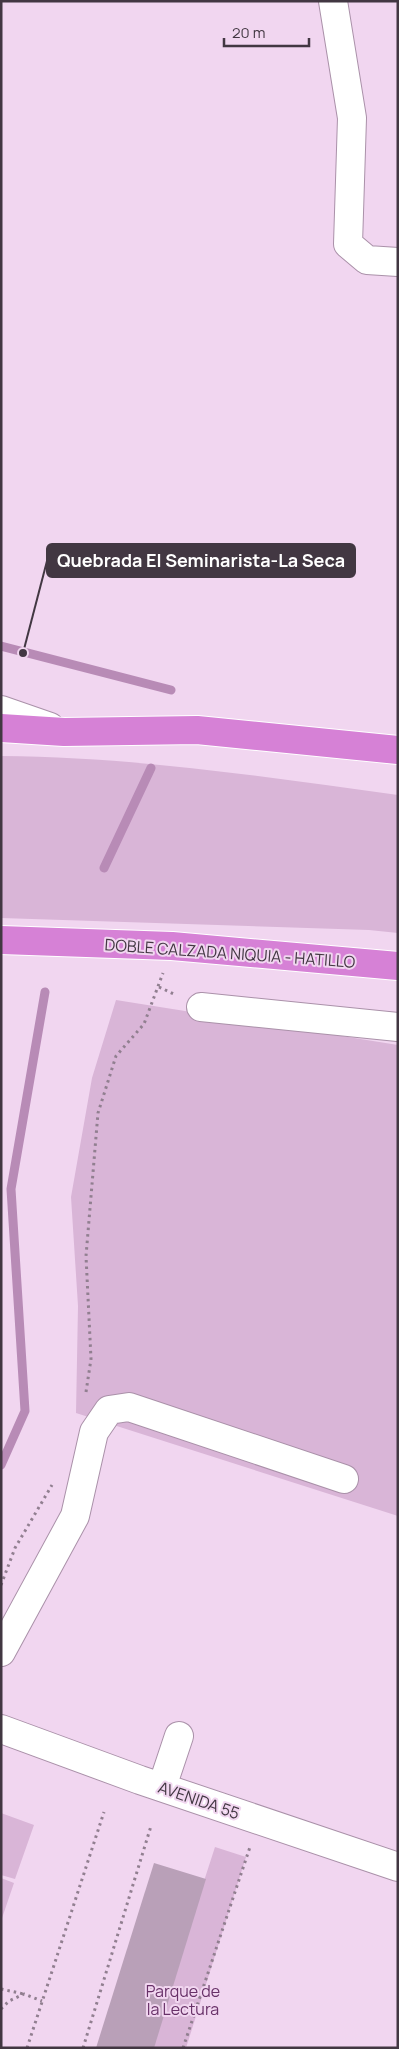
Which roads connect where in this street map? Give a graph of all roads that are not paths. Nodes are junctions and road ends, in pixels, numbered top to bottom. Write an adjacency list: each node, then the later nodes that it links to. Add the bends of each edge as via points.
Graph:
1 (333, 1): 2 (street, via 352,118 348,244 367,260)
2 (398, 262)
3 (1, 710): 5 (street)
4 (1, 728): 5 (highway)
5 (64, 732): 6 (highway, via 197,730)
6 (398, 750)
7 (14, 941): 8 (highway, DOBLE CALZADA NIQUIA - HATILLO, via 172,946)
8 (398, 966)
9 (201, 1007): 10 (street)
10 (398, 1027)
11 (344, 1479): 12 (street, via 129,1407 110,1410 94,1432 75,1516)
12 (1, 1652)
13 (1, 1729): 15 (street, AVENIDA 55)
14 (179, 1736): 15 (street)
15 (162, 1787): 16 (street, AVENIDA 55)
16 (398, 1867)

